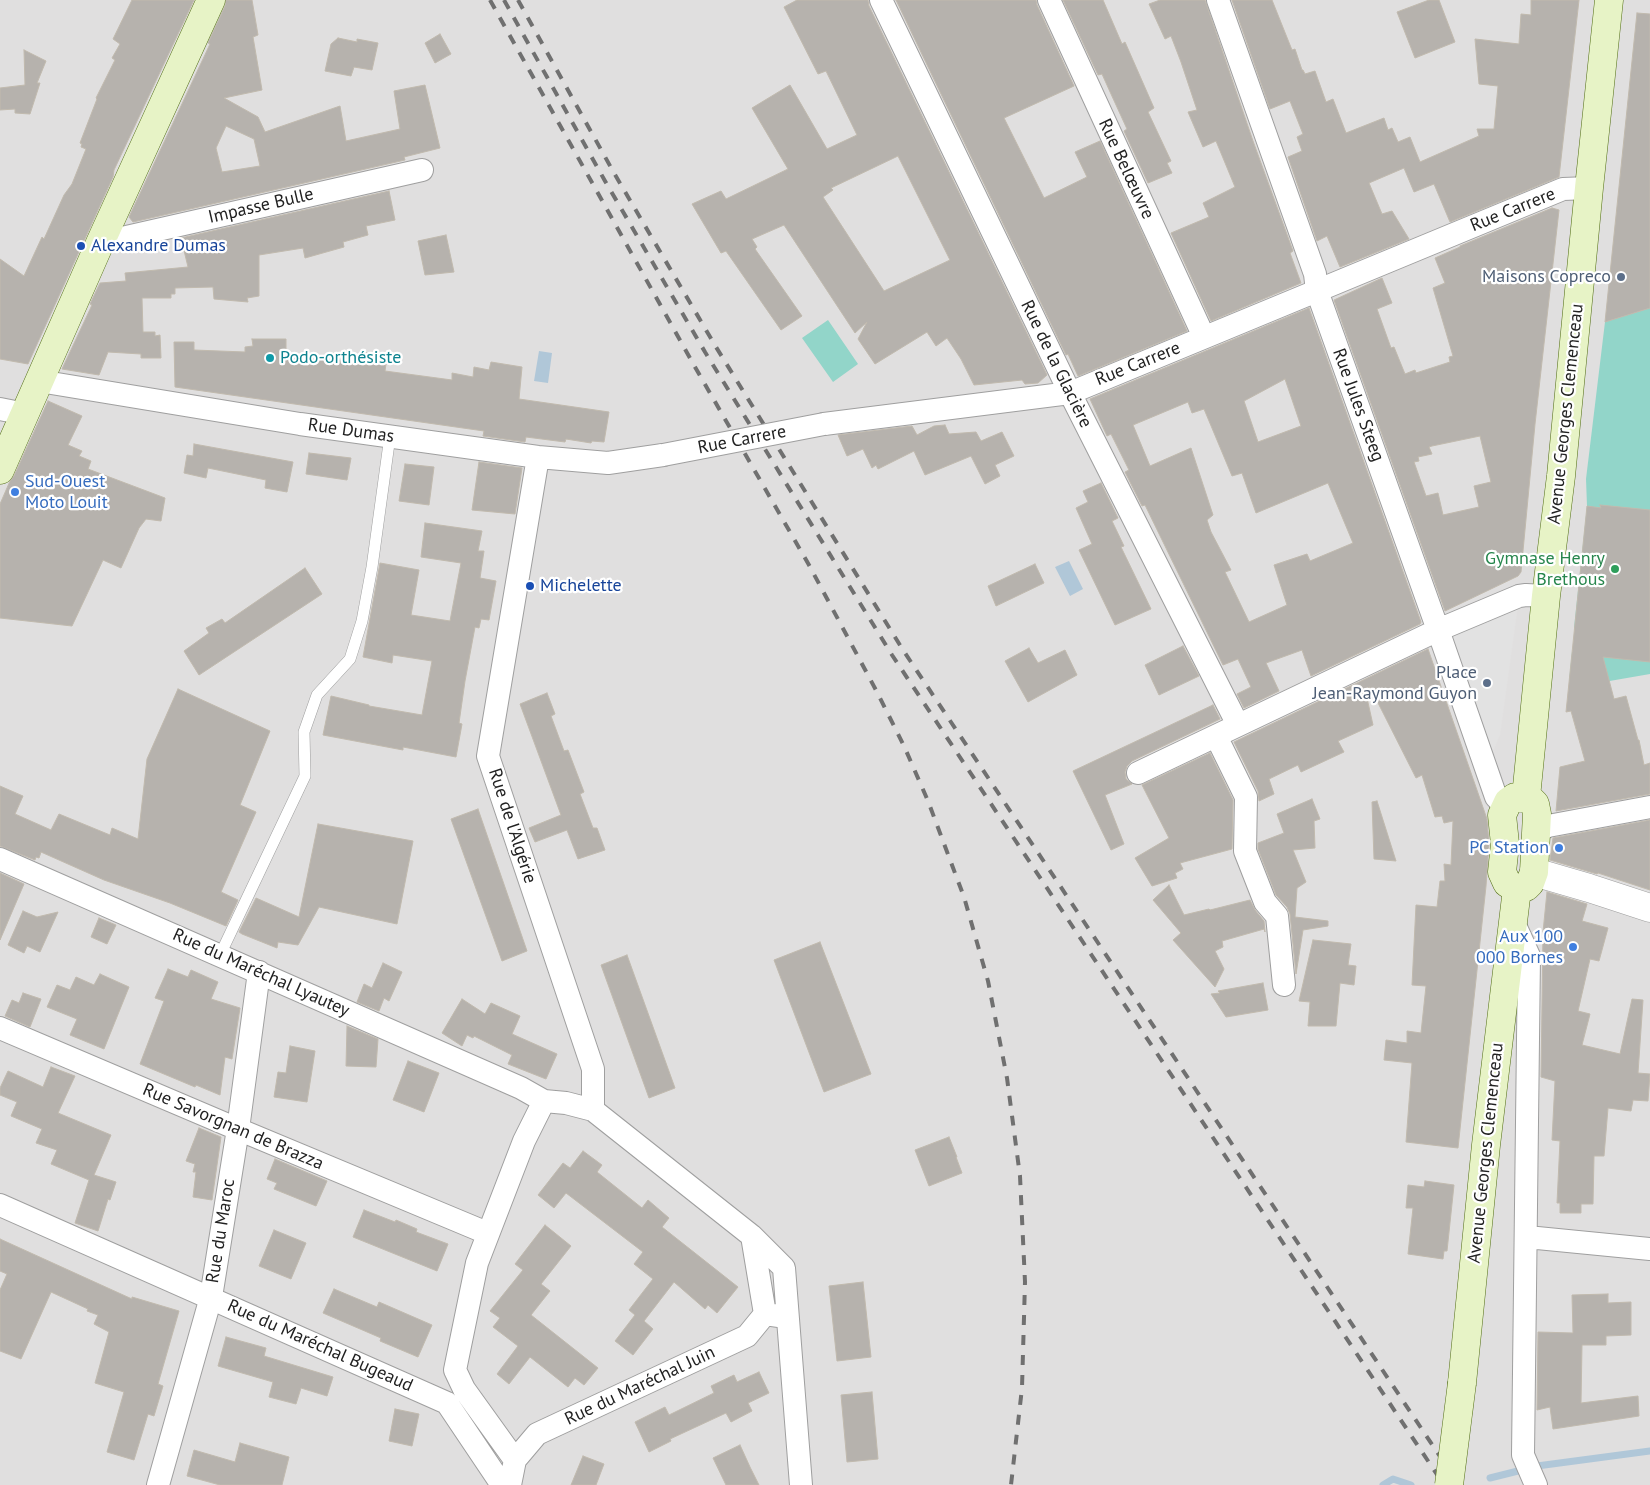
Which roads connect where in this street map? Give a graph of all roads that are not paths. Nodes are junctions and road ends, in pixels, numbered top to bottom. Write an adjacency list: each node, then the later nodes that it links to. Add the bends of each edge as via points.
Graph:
1 (211, 0): 8 (main road)
2 (881, 0): 12 (street, Rue de la Glacière)
3 (1049, 0): 10 (street, Rue Belœuvre)
4 (1218, 0): 9 (street, Rue Jules Steeg, via 1315,274)
5 (1609, 0): 7 (main road, Avenue Georges Clemenceau)
6 (422, 170): 8 (street, Impasse Bulle)
7 (1589, 188): 9 (street, Rue Carrere, via 1563,190); 18 (main road, Avenue Georges Clemenceau)
8 (100, 243): 11 (main road)
9 (1317, 291): 10 (street, Rue Carrere); 19 (street, Rue Jules Steeg)
10 (1204, 338): 12 (street, Rue Carrere)
11 (39, 381): 13 (main road); 14 (street, Rue Dumas)
12 (1070, 393): 15 (street, Rue Carrere, bridge, via 824,424); 20 (street, Rue de la Glacière)
13 (12, 412): 17 (main road)
14 (390, 436): 16 (street, Rue Dumas); 30 (lane, via 372,567 362,621 350,659 317,695 304,732 305,776)
15 (663, 455): 16 (street, Rue Dumas, via 608,463)
16 (538, 457): 35 (street, Rue de l'Algérie, via 488,756 593,1069)
17 (0, 470)
18 (1546, 596): 19 (street, via 1519,596); 23 (main road, Avenue Georges Clemenceau)
19 (1438, 630): 20 (street); 23 (street, Rue Jules Steeg, via 1496,797)
20 (1238, 725): 21 (street)
21 (1216, 736): 22 (street); 32 (street, via 1246,797 1245,851 1264,902 1277,916)
22 (1138, 773)
23 (1515, 802): 25 (main road, Avenue Georges Clemenceau, via 1533,801 1537,809); 27 (main road, Avenue Georges Clemenceau, via 1502,814 1505,844 1502,872 1507,883)
24 (1650, 807): 25 (street, via 1548,826)
25 (1536, 832): 27 (main road, Avenue Georges Clemenceau)
26 (0, 858): 30 (street, Rue du Maréchal Lyautey)
27 (1526, 881): 28 (street, via 1589,888); 29 (main road, Avenue Georges Clemenceau)
28 (1650, 908)
29 (1514, 923): 40 (street, Avenue Georges Clemenceau, via 1529,956); 51 (main road, Avenue Georges Clemenceau, bridge)
30 (220, 955): 31 (street, Rue du Maréchal Lyautey)
31 (259, 972): 34 (street, Rue du Maréchal Lyautey); 36 (street, Rue du Maroc)
32 (1284, 985)
33 (0, 1028): 36 (street, Rue Savorgnan de Brazza)
34 (544, 1101): 35 (street); 38 (street, via 524,1141)
35 (593, 1110): 39 (street)
36 (238, 1129): 38 (street, Rue Savorgnan de Brazza); 42 (street, Rue du Maroc)
37 (0, 1205): 42 (street, Rue du Maréchal Bugeaud)
38 (488, 1233): 45 (street, via 477,1263 455,1370)
39 (752, 1236): 43 (street); 44 (street, via 784,1268)
40 (1527, 1237): 41 (street); 52 (street, Avenue Georges Clemenceau, via 1523,1455)
41 (1650, 1249)
42 (211, 1297): 45 (street, Rue du Maréchal Bugeaud); 47 (street, Rue du Maroc)
43 (765, 1314): 44 (street); 46 (street, Rue du Maréchal Juin, via 747,1336 537,1434)
44 (788, 1317): 50 (street)
45 (456, 1396): 46 (street); 48 (street)
46 (515, 1460): 49 (street)
47 (158, 1485)
48 (502, 1485)
49 (510, 1485)
50 (801, 1485)
51 (1449, 1485)
52 (1536, 1485)

